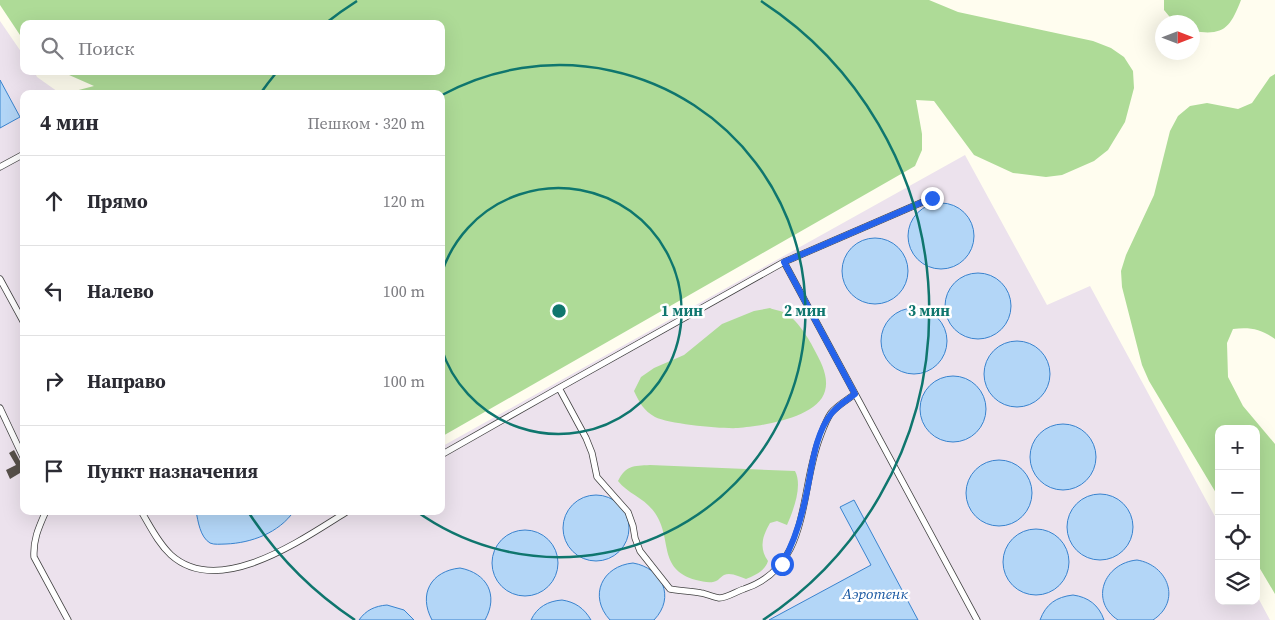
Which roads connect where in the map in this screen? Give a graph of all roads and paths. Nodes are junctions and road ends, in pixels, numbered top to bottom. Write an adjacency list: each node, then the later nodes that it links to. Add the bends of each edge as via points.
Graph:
1 (20, 156): 2 (lane)
2 (0, 167)
3 (932, 198): 4 (lane)
4 (784, 262): 7 (lane); 8 (lane)
5 (0, 279): 6 (lane)
6 (20, 316)
7 (559, 388): 8 (lane, via 586,438 597,477 628,512 640,551 670,589 721,598 755,586 782,564 800,524 812,465 824,427 830,414); 11 (lane)
8 (855, 394): 16 (lane)
9 (0, 408): 10 (lane)
10 (20, 450)
11 (445, 454)
12 (44, 515): 15 (lane, via 36,534 34,556)
13 (143, 515): 14 (lane, via 171,556 193,568 218,570 244,565 284,548)
14 (341, 515)
15 (68, 620)
16 (977, 620)

